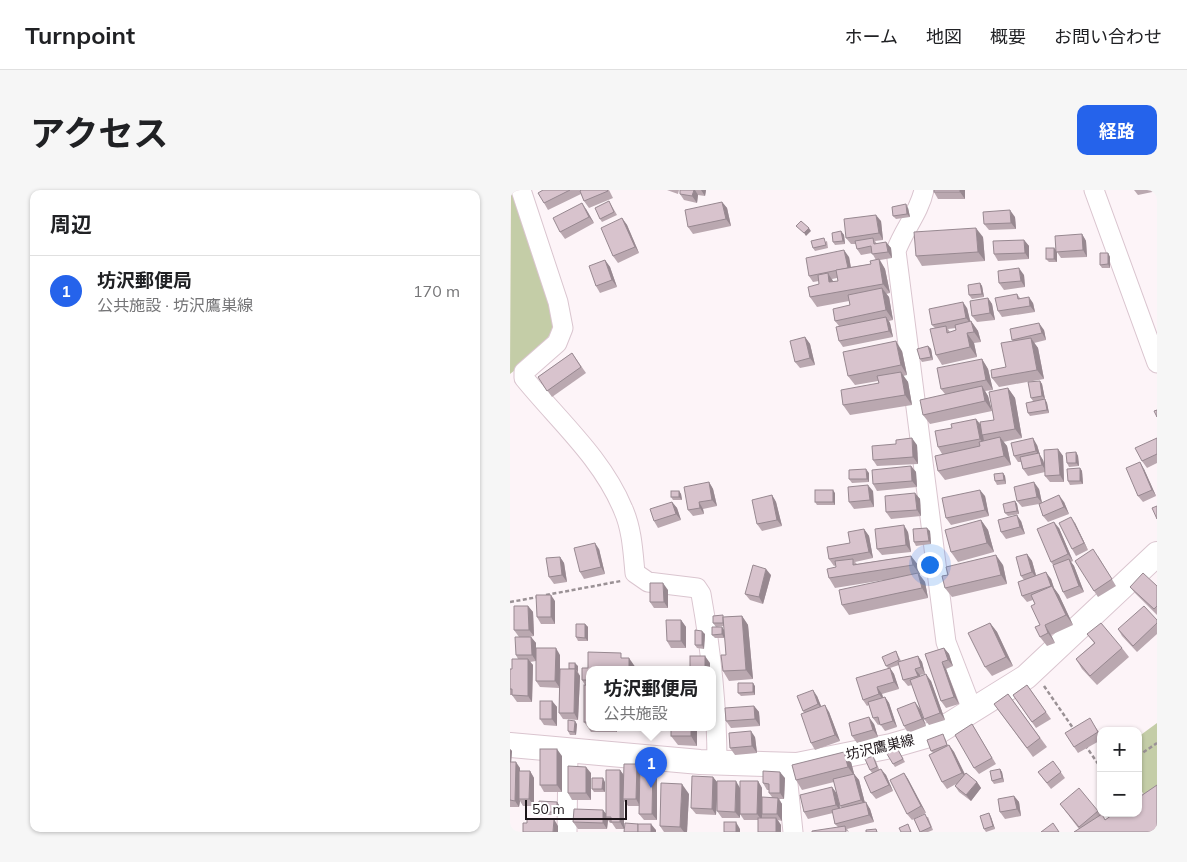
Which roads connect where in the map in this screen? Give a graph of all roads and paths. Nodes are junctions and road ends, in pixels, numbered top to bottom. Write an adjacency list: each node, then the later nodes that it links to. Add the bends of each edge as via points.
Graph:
1 (522, 190): 6 (street, via 558,302 563,328 557,343 524,372 524,378 598,464 624,509 636,573)
2 (924, 190): 11 (street, via 920,208 896,251 946,642)
3 (1094, 190): 4 (street)
4 (1157, 362)
5 (1157, 554): 9 (main road, 坊沢鷹巣線)
6 (641, 577): 7 (path); 8 (street, via 648,582 697,588 701,594)
7 (510, 602)
8 (713, 666)
9 (1033, 670): 11 (main road, 坊沢鷹巣線); 12 (path)
10 (716, 701): 18 (street)
11 (973, 712): 20 (main road, 坊沢鷹巣線, via 936,733)
12 (1078, 736)
13 (1157, 743): 17 (path)
14 (1084, 744): 19 (path)
15 (510, 745): 16 (main road, 坊沢鷹巣線)
16 (568, 750): 18 (main road, 坊沢鷹巣線); 21 (street)
17 (1142, 753)
18 (717, 762): 20 (main road, 坊沢鷹巣線)
19 (1097, 762)
20 (786, 765): 22 (street)
21 (567, 832)
22 (793, 832)

